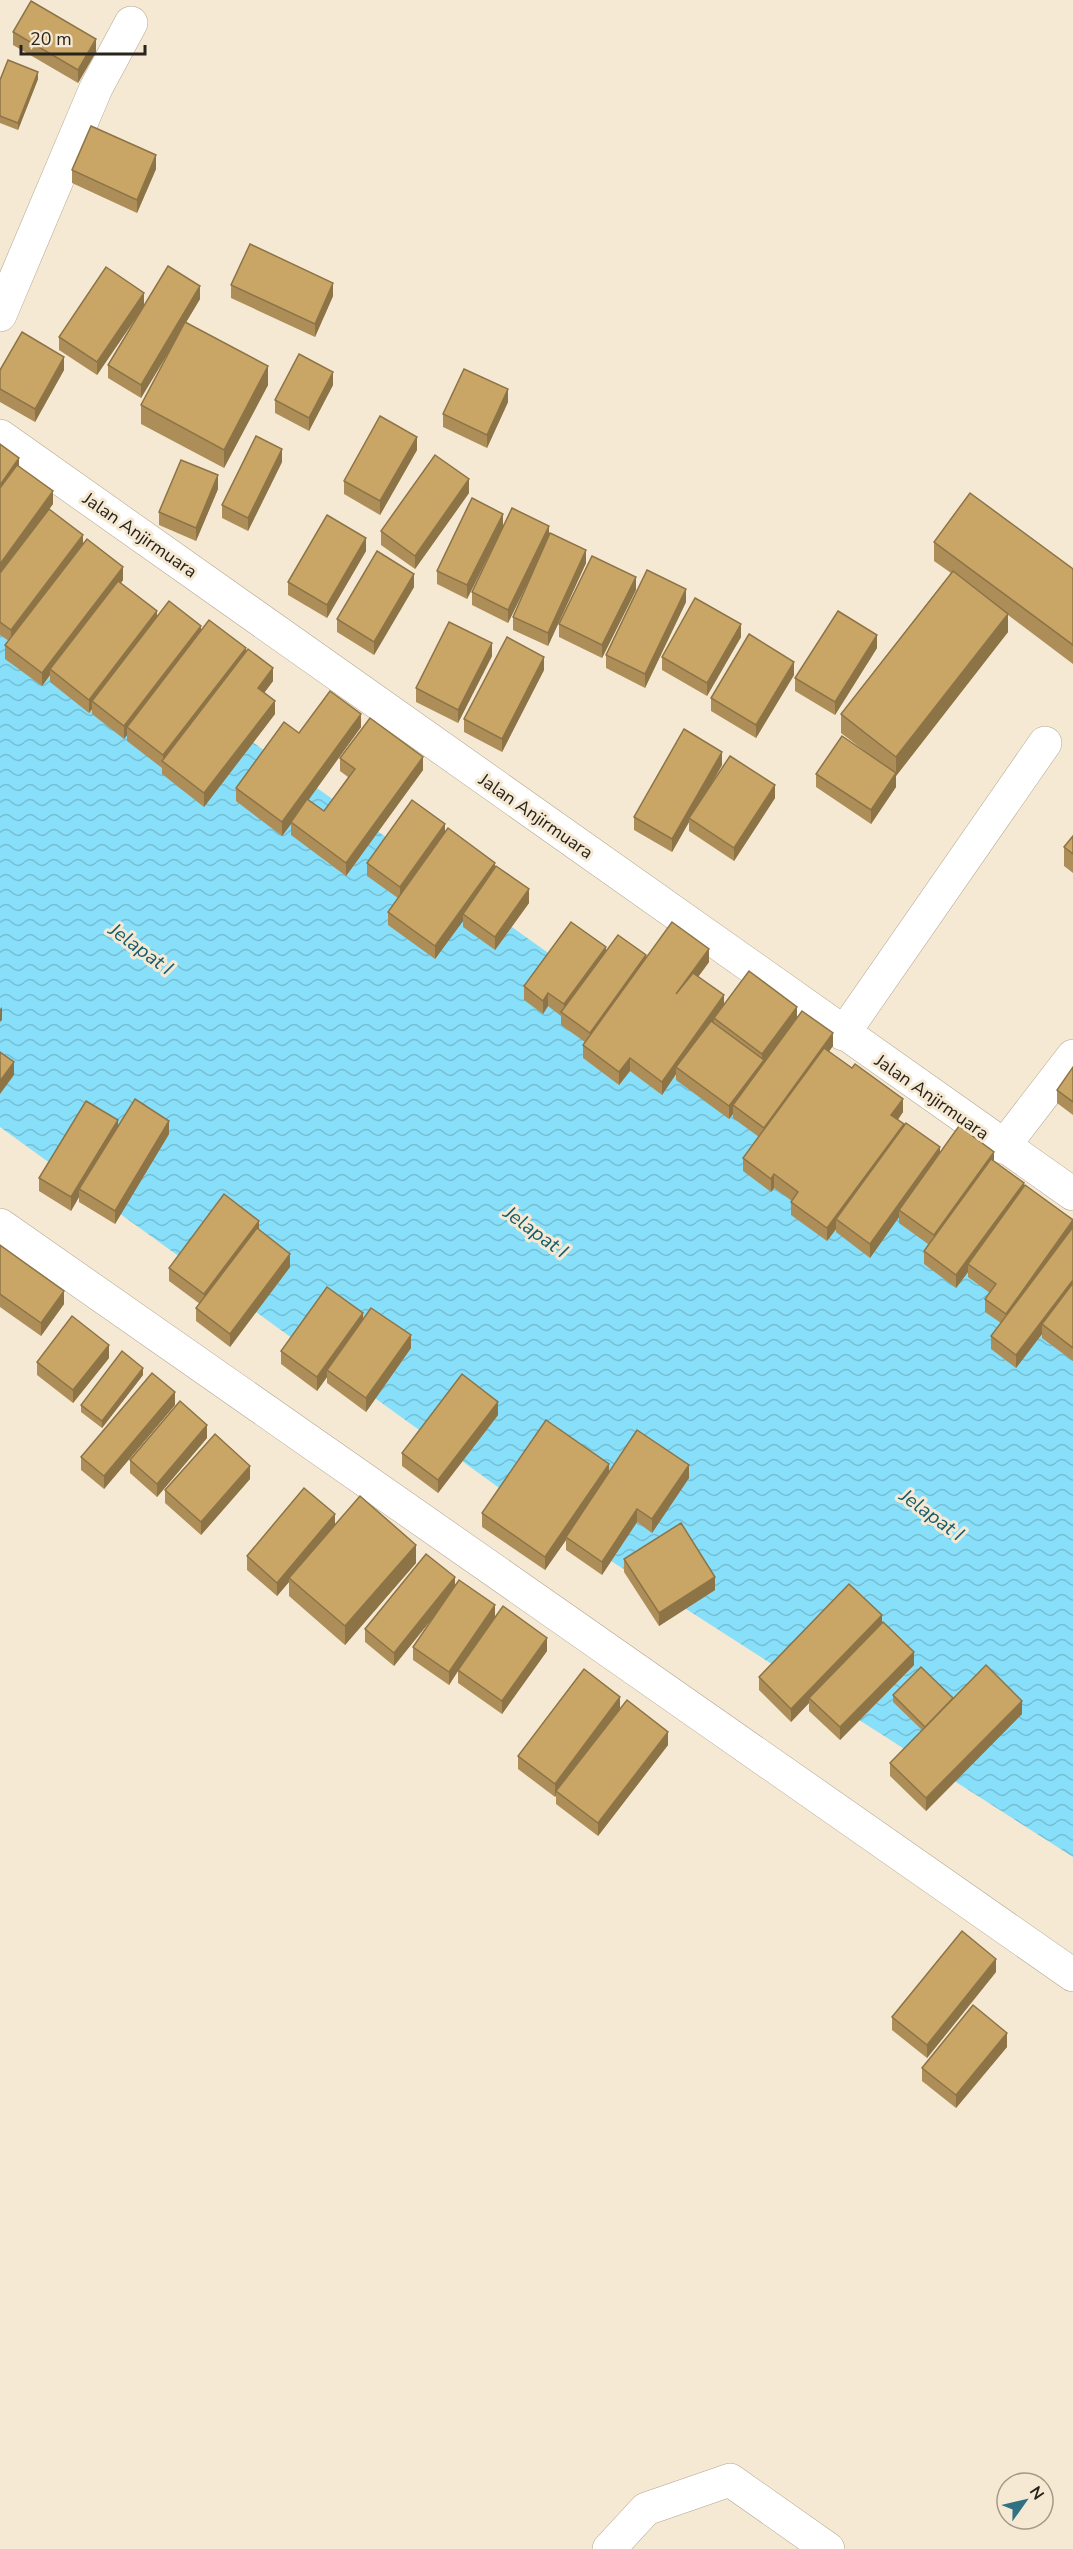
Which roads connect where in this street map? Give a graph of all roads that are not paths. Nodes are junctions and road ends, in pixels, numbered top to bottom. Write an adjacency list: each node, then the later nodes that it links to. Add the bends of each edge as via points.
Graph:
1 (131, 23): 2 (street, via 96,88)
2 (0, 315)
3 (0, 436): 5 (street, Jalan Anjirmuara)
4 (1045, 743): 5 (street)
5 (843, 1034): 7 (street, Jalan Anjirmuara)
6 (1073, 1056): 7 (street)
7 (1003, 1148): 8 (street, Jalan Anjirmuara)
8 (1073, 1194)
9 (0, 1225): 10 (street)
10 (1073, 1975)
11 (609, 2549): 12 (street, via 646,2509 730,2480)
12 (828, 2549)

